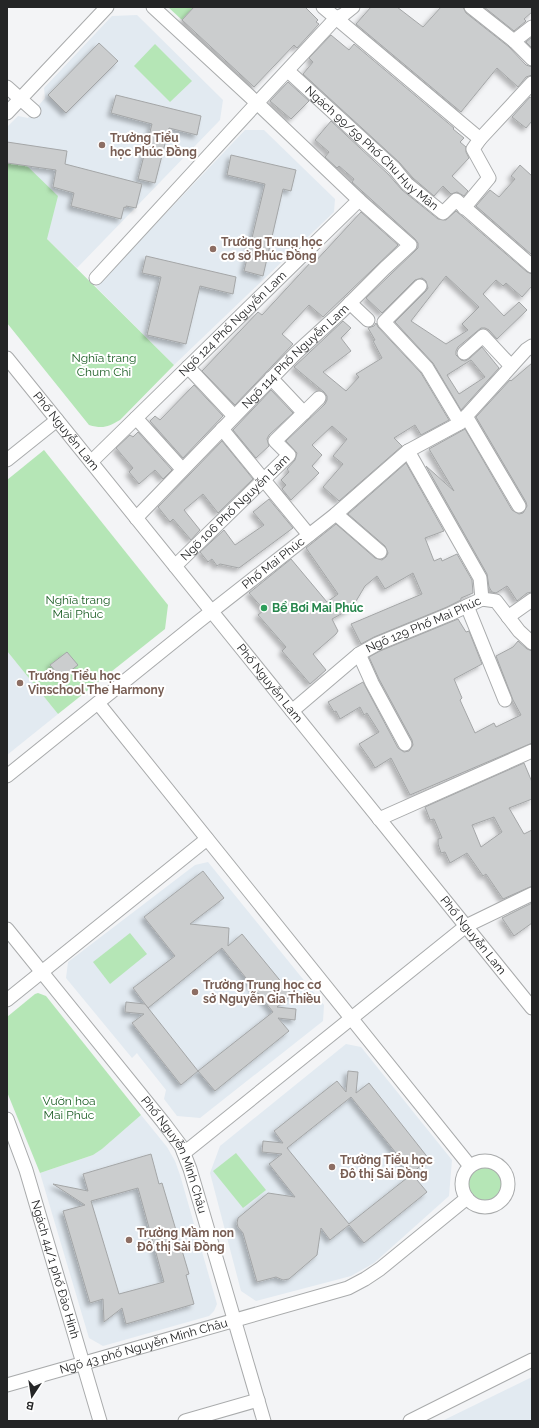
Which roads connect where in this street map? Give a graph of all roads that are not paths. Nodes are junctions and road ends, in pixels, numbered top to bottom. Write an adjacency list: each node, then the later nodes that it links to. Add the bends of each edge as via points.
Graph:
1 (107, 7): 13 (street)
2 (153, 7): 14 (street)
3 (323, 7): 6 (street)
4 (353, 7): 6 (street)
5 (471, 7): 8 (street)
6 (336, 18): 10 (street); 17 (street)
7 (532, 27): 8 (street)
8 (514, 41): 9 (street)
9 (532, 59)
10 (288, 70): 14 (street); 19 (street, Ngách 99/59 Phố Chu Huy Mân, via 394,168 407,184 443,214)
11 (532, 83): 17 (street)
12 (7, 87): 13 (street)
13 (20, 99): 15 (street); 16 (street)
14 (257, 103): 18 (street); 21 (street, via 168,205)
15 (34, 111)
16 (7, 112)
17 (480, 139): 19 (street, via 473,149 490,178)
18 (359, 200): 23 (street, Ngõ 114 Phố Nguyễn Lam, via 410,245); 29 (street, Ngõ 124 Phố Nguyễn Lam)
19 (460, 204): 20 (street)
20 (532, 266)
21 (96, 278)
22 (420, 286): 36 (street, via 384,322 427,368)
23 (350, 303): 24 (street); 30 (street, Ngõ 114 Phố Nguyễn Lam)
24 (368, 320)
25 (532, 346): 28 (street, Phố Mai Phúc)
26 (464, 353): 28 (street, via 483,336)
27 (7, 358): 35 (street, Phố Nguyễn Lam)
28 (511, 366): 36 (street, Phố Mai Phúc)
29 (188, 367): 33 (street); 34 (street, Ngõ 124 Phố Nguyễn Lam)
30 (271, 378): 32 (street); 33 (street, Ngõ 114 Phố Nguyễn Lam)
31 (319, 398): 32 (street, Ngõ 106 Phố Nguyễn Lam)
32 (304, 413): 42 (street, Ngõ 106 Phố Nguyễn Lam, via 275,441 289,455)
33 (234, 416): 37 (street, Ngõ 114 Phố Nguyễn Lam)
34 (136, 418): 40 (street, Ngõ 124 Phố Nguyễn Lam); 41 (street)
35 (57, 420): 39 (street); 40 (street, Phố Nguyễn Lam)
36 (463, 420): 38 (street, Phố Mai Phúc); 43 (street)
37 (222, 429): 41 (street, Ngõ 114 Phố Nguyễn Lam); 42 (street)
38 (408, 451): 44 (street, Phố Mai Phúc); 49 (street, Ngõ 129 Phố Mai Phúc, via 480,578)
39 (7, 460)
40 (91, 462): 45 (street, Phố Nguyễn Lam)
41 (182, 469): 45 (street, Ngõ 114 Phố Nguyễn Lam)
42 (263, 480): 46 (street); 48 (street, Ngõ 106 Phố Nguyễn Lam)
43 (519, 506)
44 (336, 514): 46 (street, Phố Mai Phúc); 47 (street)
45 (136, 518): 48 (street, Phố Nguyễn Lam)
46 (309, 535): 52 (street, Phố Mai Phúc)
47 (380, 552)
48 (175, 566): 52 (street, Phố Nguyễn Lam)
49 (482, 599): 51 (street, Ngõ 129 Phố Mai Phúc); 53 (street, via 496,601)
50 (532, 600): 53 (street)
51 (466, 606): 55 (street, Ngõ 129 Phố Mai Phúc); 56 (street)
52 (212, 611): 57 (street, Phố Mai Phúc); 58 (street, Phố Nguyễn Lam)
53 (508, 617): 54 (street)
54 (532, 643)
55 (359, 654): 58 (street, Ngõ 129 Phố Mai Phúc); 59 (street)
56 (505, 700)
57 (98, 703): 61 (street, Phố Mai Phúc); 63 (street)
58 (292, 711): 62 (street, Phố Nguyễn Lam)
59 (405, 744)
60 (532, 752): 62 (street)
61 (7, 776)
62 (379, 819): 65 (street, Phố Nguyễn Lam)
63 (207, 839): 67 (street); 70 (street)
64 (532, 894): 65 (street)
65 (466, 926): 69 (street, Phố Nguyễn Lam); 70 (street)
66 (7, 929): 67 (street, Phố Nguyễn Minh Châu)
67 (42, 972): 68 (street); 72 (street, Phố Nguyễn Minh Châu, via 173,1134)
68 (7, 1000)
69 (532, 1008)
70 (352, 1018): 72 (street); 73 (street)
71 (7, 1119): 77 (street, Ngách 44/1 phố Đào Hinh, via 26,1170)
72 (184, 1154): 75 (street, Phố Nguyễn Minh Châu)
73 (470, 1166): 74 (street, via 462,1181 462,1189); 74 (street, via 481,1161 496,1163 508,1178 508,1186 502,1200 492,1206 477,1205)
74 (467, 1198): 75 (street, Ngõ 43 phố Nguyễn Minh Châu, via 380,1269 357,1284)
75 (235, 1320): 77 (street, Ngõ 43 phố Nguyễn Minh Châu); 79 (street, Phố Nguyễn Minh Châu)
76 (532, 1360): 83 (street)
77 (83, 1363): 78 (street, Ngõ 43 phố Nguyễn Minh Châu); 80 (street, Ngách 44/1 phố Đào Hinh)
78 (7, 1385)
79 (258, 1400): 81 (street); 82 (street, Phố Nguyễn Minh Châu)
80 (100, 1421)
81 (185, 1421)
82 (264, 1421)
83 (410, 1421)

